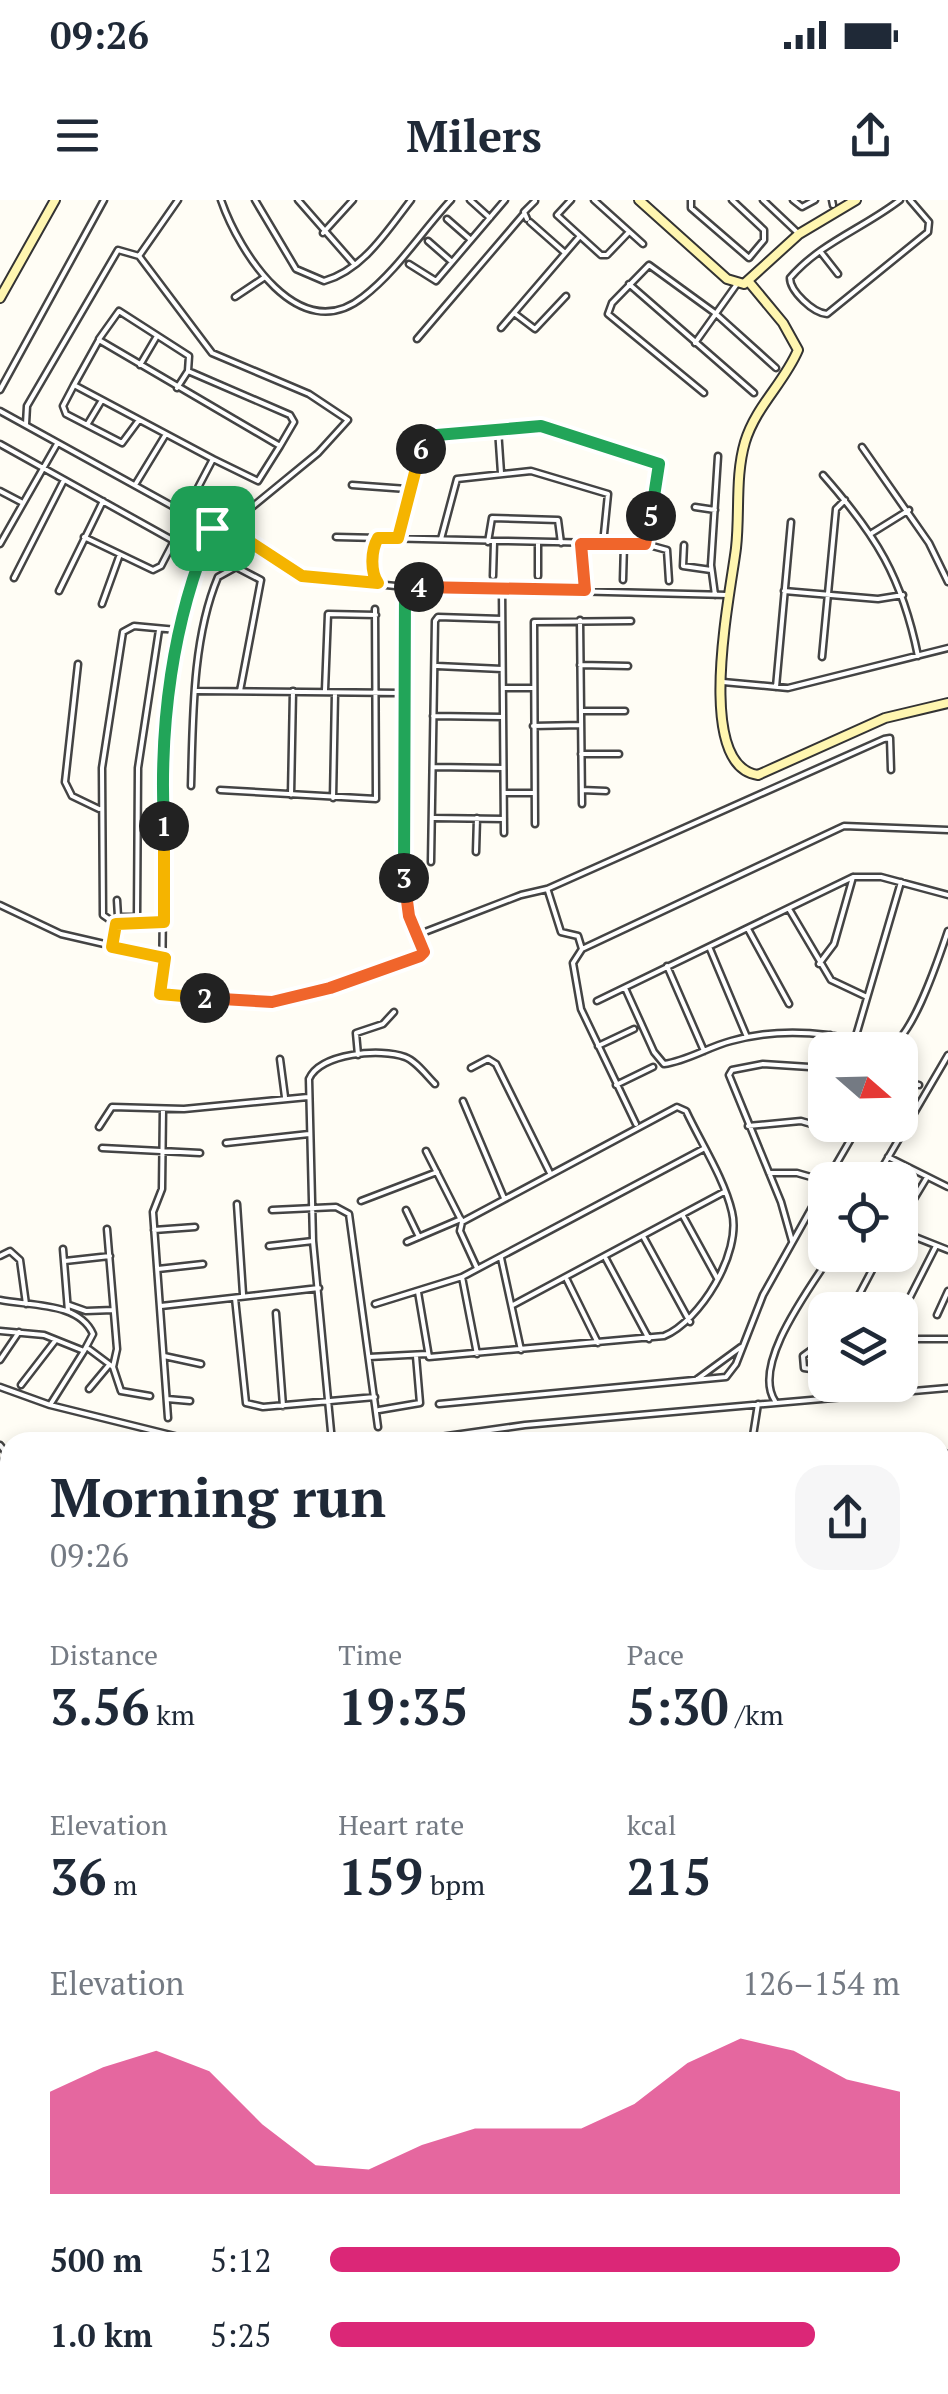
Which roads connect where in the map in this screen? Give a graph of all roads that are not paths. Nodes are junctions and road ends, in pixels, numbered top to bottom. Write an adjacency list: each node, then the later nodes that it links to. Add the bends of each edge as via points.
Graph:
1 (55, 200): 44 (street)
2 (104, 200): 63 (street)
3 (178, 200): 38 (street)
4 (221, 200): 43 (street)
5 (255, 200): 40 (street, via 296,269 324,282)
6 (298, 200): 29 (street)
7 (411, 200): 40 (street)
8 (452, 200): 43 (street, via 348,306 304,308)
9 (470, 200): 26 (street)
10 (506, 200): 26 (street)
11 (533, 200): 28 (street)
12 (571, 200): 32 (street, via 557,215)
13 (594, 200): 30 (street)
14 (639, 200): 47 (street)
15 (690, 200): 25 (street, via 691,208 749,258 764,230)
16 (732, 200): 25 (street)
17 (745, 200): 25 (street)
18 (763, 200): 31 (street)
19 (793, 200): 20 (street, via 802,207)
20 (814, 200)
21 (856, 200): 31 (street)
22 (900, 200): 36 (street)
23 (910, 200): 36 (street, via 929,222 928,232 823,316 788,283)
24 (348, 202): 29 (street)
25 (738, 206)
26 (490, 218): 33 (street)
27 (447, 219): 33 (street)
28 (526, 219): 37 (street); 55 (street)
29 (323, 232): 40 (street)
30 (629, 232): 32 (street, via 604,256); 35 (street)
31 (799, 234): 45 (street)
32 (580, 236): 37 (street)
33 (471, 240): 39 (street)
34 (428, 241): 39 (street)
35 (642, 244)
36 (820, 251): 42 (street)
37 (565, 253): 51 (street)
38 (139, 256): 70 (street, via 118,250 96,282 27,406); 95 (street, via 212,353 309,394 348,420 246,512)
39 (452, 262): 41 (street, via 434,282)
40 (355, 264)
41 (409, 264)
42 (838, 274)
43 (265, 277): 50 (street)
44 (4, 280): 49 (street)
45 (749, 282): 47 (street); 127 (street, via 798,350 761,404 745,442)
46 (629, 284): 52 (street, via 652,265); 57 (street); 65 (street, via 608,314)
47 (736, 284): 52 (street)
48 (566, 296): 51 (street, via 535,329)
49 (0, 298)
50 (236, 298)
51 (514, 313): 53 (street)
52 (715, 313): 57 (street); 59 (street)
53 (501, 328)
54 (157, 336): 56 (street, via 119,311); 58 (street); 60 (street, via 189,356)
55 (416, 339)
56 (99, 340): 58 (street); 61 (street)
57 (695, 343): 64 (street)
58 (140, 365): 62 (street)
59 (776, 368)
60 (188, 371): 62 (street); 75 (street, via 293,416)
61 (74, 385): 66 (street); 69 (street, via 63,410)
62 (177, 388): 75 (street)
63 (0, 390)
64 (754, 392)
65 (704, 394)
66 (102, 400): 68 (street); 69 (street)
67 (0, 411): 70 (street)
68 (139, 420): 69 (street, via 124,444); 72 (street)
69 (88, 425)
70 (27, 426): 73 (street)
71 (498, 429): 81 (street); 86 (street, via 426,440); 111 (street, via 541,426 654,460 660,470)
72 (166, 434): 79 (street); 84 (street)
73 (58, 443): 80 (street); 84 (street)
74 (2, 445): 77 (street); 80 (street)
75 (280, 446): 79 (street, via 258,482)
76 (862, 446): 94 (street)
77 (0, 453)
78 (718, 456): 93 (street)
79 (213, 459): 88 (street)
80 (42, 466): 83 (street); 91 (street)
81 (501, 474): 103 (street, via 457,479); 109 (street, via 539,472 608,494)
82 (823, 474): 90 (street)
83 (65, 479): 89 (street); 117 (street)
84 (135, 485): 95 (street)
85 (352, 485): 86 (street)
86 (408, 490): 102 (street)
87 (0, 491): 91 (street)
88 (192, 499)
89 (104, 500): 100 (street); 113 (street, via 174,539 156,569)
90 (845, 500): 98 (street); 128 (street, via 836,509)
91 (21, 502): 104 (street)
92 (695, 507): 93 (street)
93 (715, 510): 114 (street)
94 (909, 510): 98 (street); 120 (street)
95 (191, 517): 97 (street)
96 (791, 522): 126 (street)
97 (212, 528): 121 (street, via 250,542 292,572); 136 (street)
98 (872, 532): 129 (street)
99 (336, 537): 101 (street)
100 (84, 538): 113 (street); 125 (street)
101 (378, 538): 102 (street); 121 (street, via 372,574)
102 (398, 538): 103 (street)
103 (442, 539): 105 (street)
104 (0, 540)
105 (491, 542): 106 (street); 107 (street, via 492,518 554,520 562,525); 115 (street)
106 (538, 543): 107 (street); 116 (street)
107 (561, 544): 108 (street)
108 (581, 544): 109 (street); 124 (street)
109 (602, 544): 110 (street)
110 (624, 544): 111 (street); 118 (street)
111 (645, 544): 119 (street, via 667,550)
112 (684, 545): 114 (street, via 683,566)
113 (120, 556): 131 (street)
114 (712, 570): 130 (street)
115 (493, 576)
116 (538, 576)
117 (14, 578)
118 (622, 580)
119 (668, 581)
120 (948, 582)
121 (378, 583): 122 (street)
122 (405, 587): 123 (street); 155 (street)
123 (502, 588): 124 (street); 132 (street)
124 (585, 590): 130 (street)
125 (59, 591)
126 (784, 591): 128 (street); 148 (street)
127 (728, 595): 130 (street); 145 (street)
128 (828, 595): 129 (street); 139 (street)
129 (904, 595): 138 (street)
130 (715, 596)
131 (102, 604)
132 (502, 618): 142 (street, via 436,618); 144 (street)
133 (580, 620): 134 (street); 141 (street); 147 (street, via 534,622)
134 (631, 621)
135 (159, 630): 136 (street); 177 (street, via 130,626 120,637); 190 (street, via 138,768 137,917 118,918)
136 (179, 630): 193 (street, via 165,716)
137 (948, 648): 138 (street)
138 (918, 656): 148 (street)
139 (822, 657)
140 (78, 664): 177 (street, via 64,782 72,796)
141 (580, 665): 143 (street); 157 (street)
142 (435, 666): 144 (street); 159 (street)
143 (628, 666)
144 (502, 669): 146 (street)
145 (721, 682): 148 (street); 156 (street, via 724,733 740,767 756,775 885,718)
146 (502, 688): 147 (street); 160 (street)
147 (532, 688): 162 (street)
148 (776, 688)
149 (240, 691): 150 (street); 151 (street); 151 (street, via 261,580 236,567 216,582)
150 (293, 691): 152 (street); 174 (street)
151 (197, 692): 168 (street)
152 (325, 692): 153 (street); 154 (street, via 329,612 376,612)
153 (335, 692): 154 (street); 175 (street)
154 (376, 692): 155 (street); 175 (street, via 376,799)
155 (403, 693): 197 (street, via 404,894)
156 (948, 703)
157 (581, 710): 158 (street); 161 (street)
158 (624, 711)
159 (434, 716): 160 (street); 165 (street)
160 (503, 718): 166 (street)
161 (581, 725): 162 (street); 163 (street)
162 (533, 726): 173 (street)
163 (581, 754): 164 (street); 170 (street)
164 (618, 754)
165 (433, 766): 166 (street); 178 (street)
166 (504, 768): 172 (street)
167 (892, 770): 188 (street, via 890,738)
168 (191, 786)
169 (220, 790): 174 (street)
170 (582, 790): 171 (street); 176 (street)
171 (606, 792)
172 (504, 793): 173 (street); 180 (street)
173 (534, 793): 181 (street)
174 (291, 795): 175 (street)
175 (333, 798)
176 (582, 804)
177 (101, 810): 194 (street, via 103,915)
178 (433, 818): 179 (street); 185 (street)
179 (477, 818): 180 (street); 184 (street)
180 (504, 819): 183 (street)
181 (535, 824)
182 (948, 830): 200 (street, via 844,826)
183 (504, 834)
184 (476, 852)
185 (431, 862)
186 (853, 877): 187 (street); 192 (street); 202 (street, via 834,944)
187 (901, 882): 189 (street); 205 (street)
188 (548, 889): 197 (street); 200 (street, via 561,932 578,936)
189 (948, 896)
190 (117, 900)
191 (0, 905): 198 (street, via 62,934)
192 (789, 908): 195 (street); 202 (street)
193 (164, 922): 194 (street); 201 (street)
194 (116, 924): 198 (street)
195 (748, 930): 199 (street); 207 (street)
196 (948, 931): 212 (street)
197 (417, 935): 201 (street, via 420,956 330,988 262,1003 160,994)
198 (112, 947): 201 (street)
199 (709, 948): 203 (street); 213 (street)
200 (582, 949): 214 (street, via 574,972)
201 (165, 958)
202 (820, 964): 205 (street, via 831,980)
203 (667, 966): 204 (street); 215 (street)
204 (625, 988): 206 (street); 215 (street, via 658,1060 670,1064)
205 (867, 996): 211 (street)
206 (597, 1001)
207 (789, 1004)
208 (394, 1012): 216 (street, via 383,1024 356,1033)
209 (634, 1029): 214 (street)
210 (808, 1032): 213 (street)
211 (857, 1032)
212 (904, 1032)
213 (747, 1037): 215 (street)
214 (598, 1046): 223 (street)
215 (704, 1052)
216 (358, 1055): 222 (street, via 407,1058); 224 (street, via 314,1070)
217 (948, 1055): 227 (street)
218 (280, 1059): 225 (street)
219 (654, 1067): 223 (street)
220 (808, 1067): 232 (street, via 732,1070 728,1080)
221 (472, 1068): 245 (street, via 488,1059 496,1064)
222 (435, 1084)
223 (616, 1085): 231 (street)
224 (308, 1096): 225 (street); 233 (street)
225 (284, 1097): 228 (street)
226 (463, 1101): 251 (street)
227 (918, 1106)
228 (163, 1109): 230 (street, via 112,1107); 238 (street)
229 (808, 1123): 232 (street)
230 (99, 1126)
231 (637, 1126): 237 (street, via 682,1108); 245 (street)
232 (748, 1126): 244 (street)
233 (309, 1134): 235 (street); 254 (street)
234 (897, 1142): 241 (street)
235 (226, 1143)
236 (102, 1148): 238 (street)
237 (703, 1148): 249 (street); 275 (street)
238 (162, 1151): 240 (street); 262 (street)
239 (426, 1151): 243 (street)
240 (200, 1153)
241 (888, 1157): 242 (street); 247 (street)
242 (885, 1162)
243 (437, 1172): 252 (street); 259 (street)
244 (769, 1173): 246 (street); 266 (street)
245 (550, 1174): 251 (street)
246 (808, 1175)
247 (927, 1178): 248 (street); 250 (street)
248 (948, 1187)
249 (724, 1192): 258 (street); 283 (street, via 734,1228)
250 (918, 1193)
251 (504, 1199): 259 (street)
252 (361, 1201)
253 (237, 1204): 289 (street)
254 (312, 1206): 255 (street); 267 (street); 315 (street, via 349,1214)
255 (272, 1210)
256 (406, 1210): 263 (street)
257 (808, 1213): 266 (street)
258 (683, 1216): 264 (street); 283 (street)
259 (461, 1220): 263 (street); 280 (street)
260 (195, 1227): 262 (street)
261 (108, 1228): 274 (street)
262 (154, 1230): 279 (street)
263 (419, 1237): 268 (street)
264 (644, 1238): 276 (street); 300 (street)
265 (918, 1238): 270 (street)
266 (792, 1240): 308 (street)
267 (313, 1241): 269 (street); 285 (street)
268 (406, 1242)
269 (270, 1246)
270 (936, 1246): 272 (street); 288 (street)
271 (63, 1249): 277 (street)
272 (948, 1250)
273 (0, 1256): 292 (street, via 10,1251 20,1260)
274 (110, 1256): 277 (street); 297 (street)
275 (501, 1258): 280 (street); 295 (street)
276 (606, 1259): 284 (street); 304 (street)
277 (65, 1262): 296 (street)
278 (203, 1264): 279 (street)
279 (158, 1268): 294 (street)
280 (477, 1268): 282 (street)
281 (821, 1272): 329 (street, via 772,1361 766,1382)
282 (462, 1276): 287 (street); 312 (street)
283 (717, 1278): 300 (street)
284 (566, 1280): 295 (street); 307 (street)
285 (319, 1288): 289 (street); 328 (street)
286 (948, 1290): 299 (street)
287 (418, 1292): 293 (street); 311 (street)
288 (913, 1292)
289 (244, 1295): 290 (street)
290 (235, 1298): 294 (street); 333 (street, via 246,1403)
291 (0, 1300): 292 (street)
292 (26, 1304): 296 (street)
293 (375, 1304)
294 (161, 1306): 313 (street)
295 (513, 1306): 310 (street)
296 (68, 1308): 297 (street); 309 (street, via 92,1329)
297 (115, 1310): 318 (street, via 118,1349)
298 (276, 1312): 333 (street)
299 (937, 1314)
300 (690, 1322): 304 (street)
301 (0, 1331): 302 (street)
302 (19, 1332): 306 (street); 316 (street)
303 (918, 1338): 305 (street)
304 (649, 1339): 307 (street)
305 (948, 1339)
306 (56, 1340): 309 (street); 320 (street)
307 (598, 1343): 310 (street)
308 (740, 1347): 319 (street); 319 (street, via 726,1377)
309 (86, 1350): 318 (street); 332 (street)
310 (521, 1350): 312 (street)
311 (427, 1354): 312 (street); 314 (street)
312 (476, 1354)
313 (164, 1356): 317 (street); 326 (street)
314 (416, 1356): 315 (street); 334 (street, via 420,1403)
315 (369, 1357): 325 (street)
316 (0, 1360)
317 (200, 1364)
318 (111, 1366): 323 (street); 324 (street, via 121,1391)
319 (694, 1381): 330 (street)
320 (22, 1385)
321 (0, 1387): 332 (street)
322 (948, 1388): 329 (street)
323 (89, 1389)
324 (150, 1396)
325 (375, 1397): 328 (street); 334 (street)
326 (167, 1399): 327 (street); 335 (street)
327 (190, 1401)
328 (330, 1401): 333 (street); 338 (street)
329 (775, 1401): 331 (street)
330 (439, 1404)
331 (758, 1404): 339 (street); 340 (street)
332 (50, 1405): 337 (street)
333 (283, 1406)
334 (377, 1410): 336 (street)
335 (168, 1418)
336 (378, 1428)
337 (164, 1432)
338 (332, 1432)
339 (476, 1432)
340 (754, 1432)

